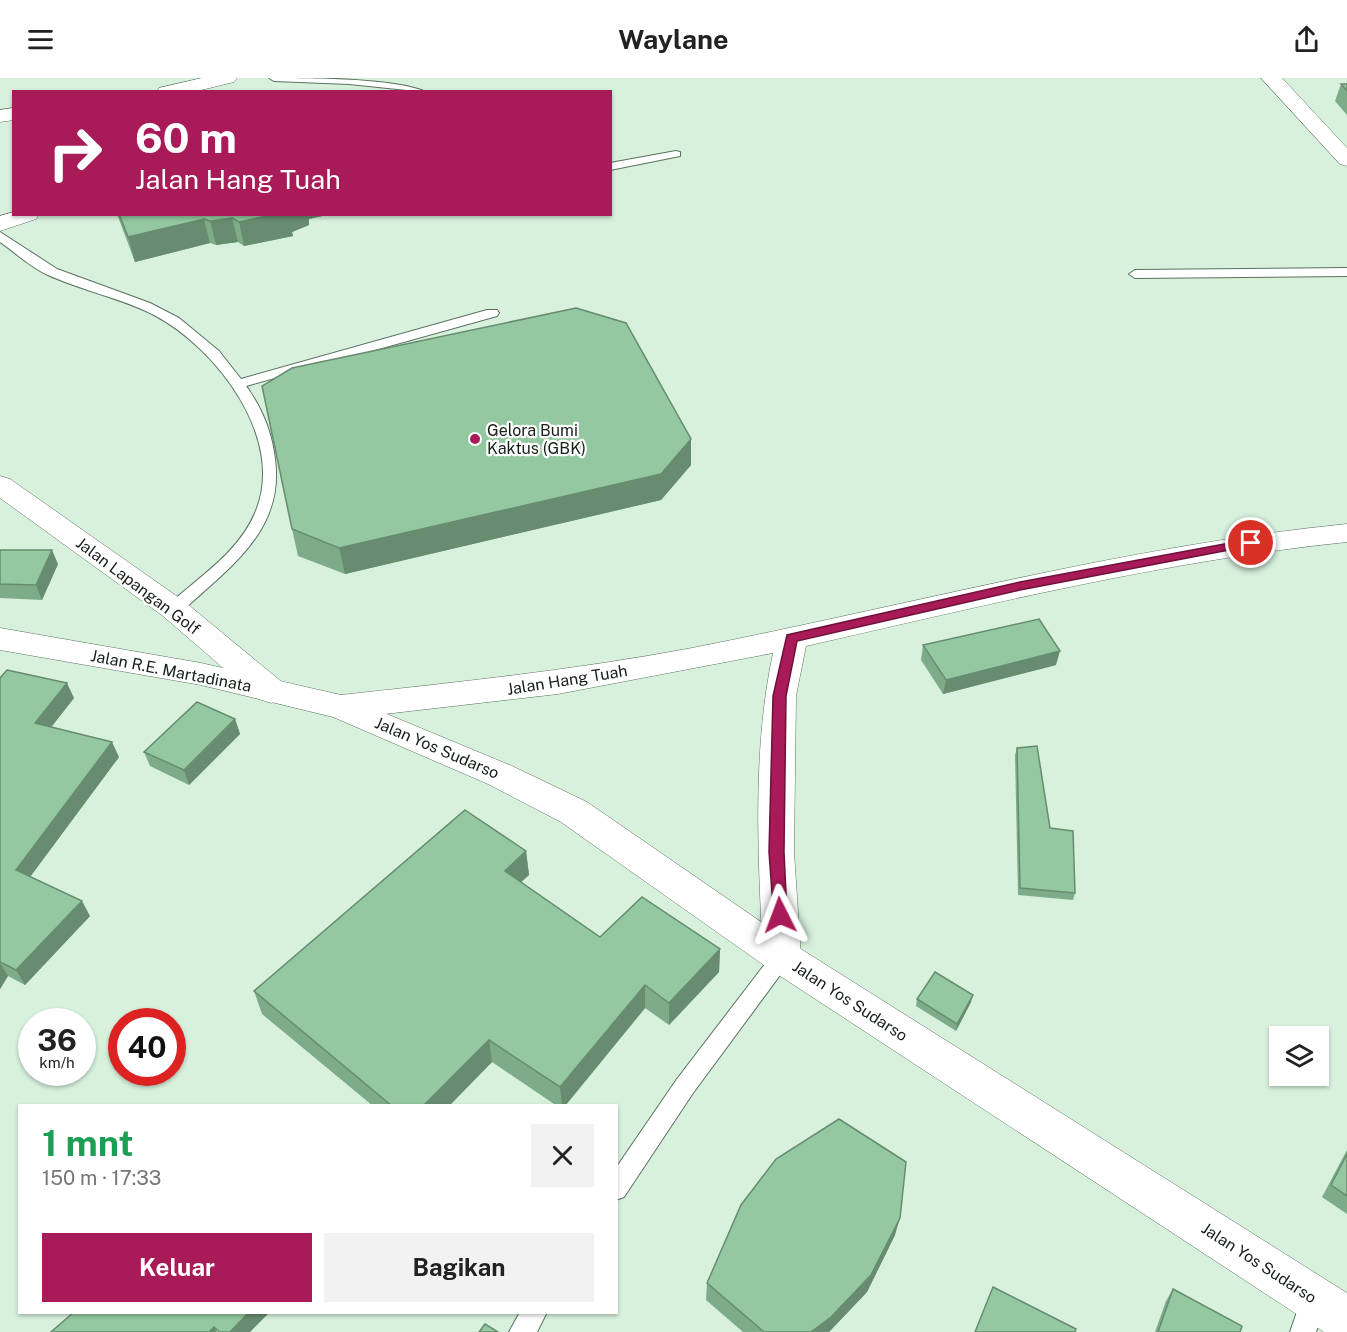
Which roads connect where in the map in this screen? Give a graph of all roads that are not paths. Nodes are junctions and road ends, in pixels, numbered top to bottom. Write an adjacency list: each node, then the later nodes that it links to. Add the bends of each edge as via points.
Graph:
1 (227, 78): 5 (main road)
2 (274, 78): 6 (lane, via 370,82)
3 (1270, 78): 9 (main road)
4 (1292, 78): 7 (main road)
5 (175, 90)
6 (415, 90)
7 (1347, 135)
8 (676, 154): 10 (lane)
9 (1347, 160)
10 (612, 167)
11 (22, 216): 12 (main road)
12 (0, 224)
13 (0, 236): 17 (lane, via 51,272 109,290 174,321 206,348)
14 (1347, 272): 15 (lane)
15 (1135, 274)
16 (492, 313): 17 (lane)
17 (238, 384): 20 (lane, via 262,427 271,476 262,516 248,539)
18 (0, 485): 20 (main road, Jalan Lapangan Golf)
19 (1347, 533): 21 (main road, Jalan Hang Tuah, via 1251,543 1123,565)
20 (174, 609): 23 (main road, Jalan Lapangan Golf)
21 (792, 638): 24 (main road, Jalan Hang Tuah, via 534,686); 25 (main road, via 780,696 776,852)
22 (0, 639): 23 (main road, Jalan R.E. Martadinata, via 201,674)
23 (271, 691): 24 (main road, Jalan R.E. Martadinata)
24 (341, 707): 25 (main road, Jalan Yos Sudarso, via 500,775 574,812)
25 (782, 957): 26 (lane, via 685,1086); 28 (main road, Jalan Yos Sudarso)
26 (618, 1186)
27 (534, 1314): 30 (lane)
28 (1308, 1315): 29 (main road, Jalan Yos Sudarso)
29 (1347, 1320)
30 (522, 1332)

